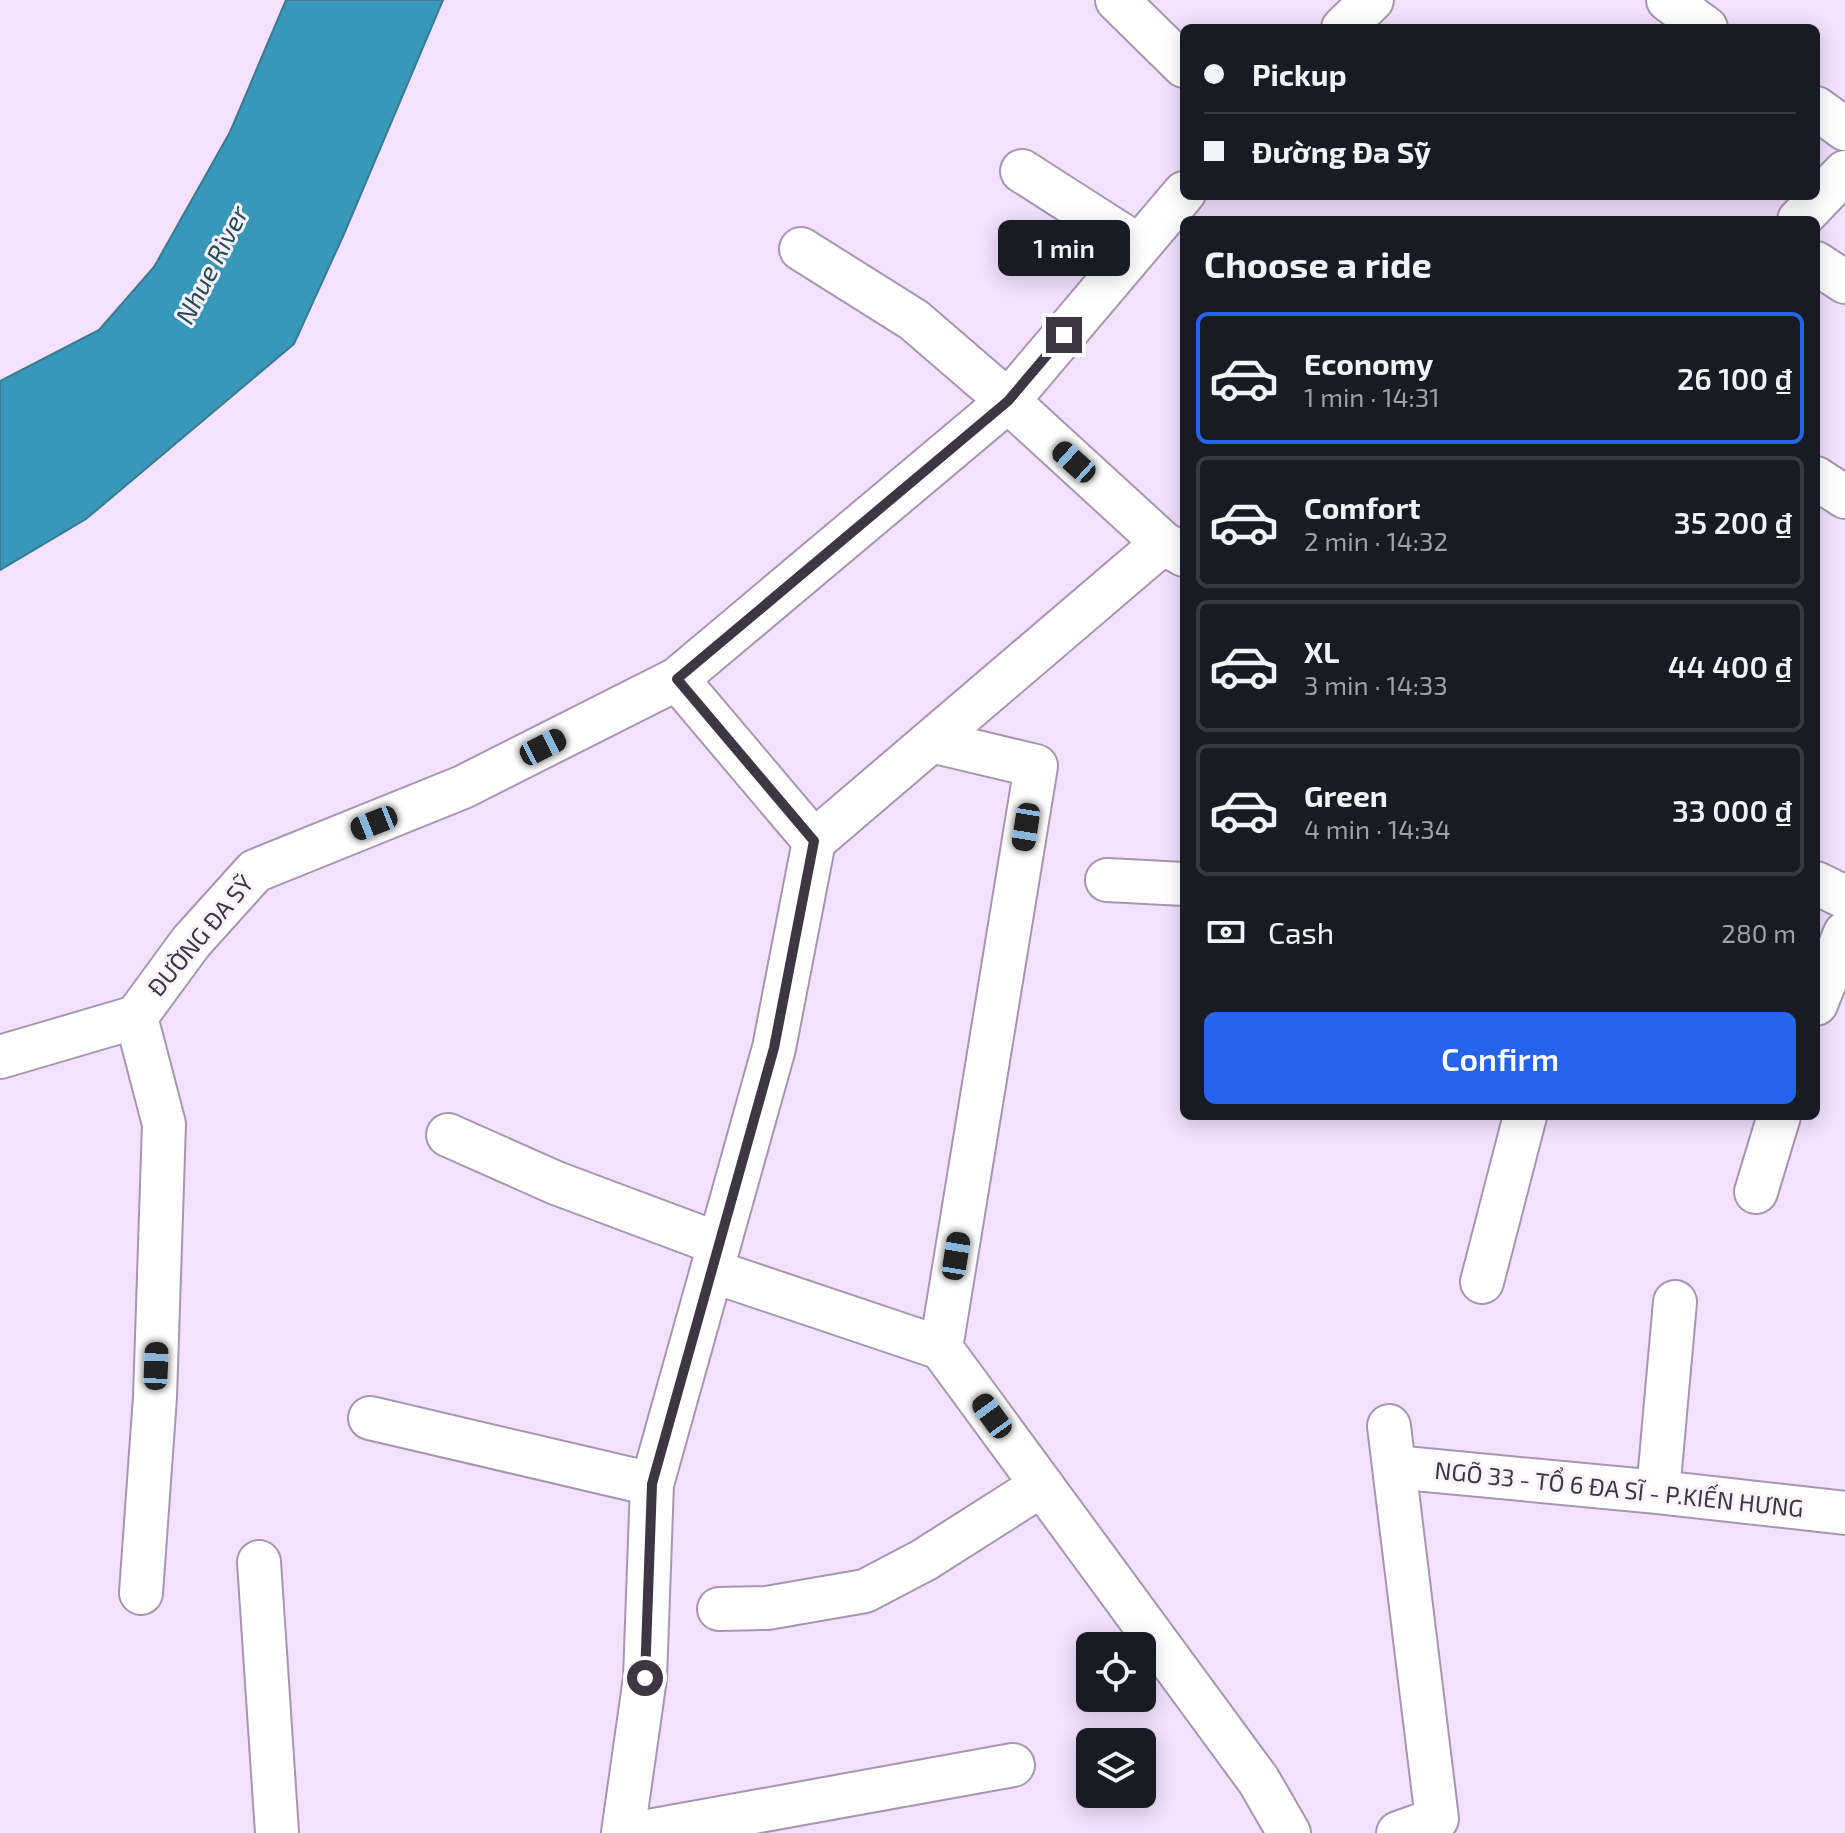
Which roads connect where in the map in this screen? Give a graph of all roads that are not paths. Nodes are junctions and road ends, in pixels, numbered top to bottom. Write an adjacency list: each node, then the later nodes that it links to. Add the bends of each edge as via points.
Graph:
1 (1117, 0): 6 (street)
2 (1372, 0): 4 (street)
3 (1668, 0): 5 (street)
4 (1347, 24)
5 (1701, 24)
6 (1180, 62)
7 (1820, 111): 8 (street)
8 (1845, 129)
9 (1022, 171): 15 (street)
10 (1845, 172): 12 (street)
11 (1180, 198): 15 (street, ĐƯỜNG ĐA SỸ)
12 (1820, 198)
13 (1818, 200): 14 (street)
14 (1803, 216)
15 (1139, 246): 19 (street, ĐƯỜNG ĐA SỸ)
16 (801, 249): 19 (street, via 914,320)
17 (1820, 266): 18 (street)
18 (1845, 282)
19 (1008, 401): 22 (street); 23 (street, ĐƯỜNG ĐA SỸ)
20 (1820, 481): 21 (street)
21 (1845, 497)
22 (1173, 549): 24 (street)
23 (677, 679): 25 (street); 32 (street, ĐƯỜNG ĐA SỸ, via 463,787 255,871 191,942)
24 (931, 741): 25 (street); 41 (street, via 1036,766)
25 (814, 841): 38 (street, via 774,1048)
26 (1107, 880): 27 (street)
27 (1180, 884)
28 (1820, 885): 29 (street)
29 (1845, 897)
30 (1845, 933): 31 (street)
31 (1820, 994)
32 (136, 1017): 33 (street, ĐƯỜNG ĐA SỸ); 48 (street, via 164,1124 155,1397)
33 (0, 1057)
34 (1524, 1120): 39 (street)
35 (1778, 1120): 37 (street)
36 (448, 1135): 38 (street)
37 (1756, 1192)
38 (716, 1257): 41 (street); 43 (street)
39 (1482, 1282)
40 (1675, 1302): 45 (street)
41 (941, 1348): 44 (street)
42 (370, 1418): 43 (street)
43 (652, 1484): 52 (street, via 645,1678)
44 (1042, 1485): 49 (street, via 865,1591 767,1608); 54 (street, via 1259,1781)
45 (1658, 1492): 46 (street, NGÕ 33 - TỔ 6 ĐA SĨ - P.KIẾN HƯNG); 55 (street, NGÕ 33 - TỔ 6 ĐA SĨ - P.KIẾN HƯNG, via 1391,1447 1437,1819)
46 (1845, 1513)
47 (259, 1562): 51 (street)
48 (141, 1593)
49 (719, 1609)
50 (1013, 1765): 53 (street)
51 (277, 1833)
52 (623, 1833)
53 (638, 1833)
54 (1289, 1833)
55 (1398, 1833)

